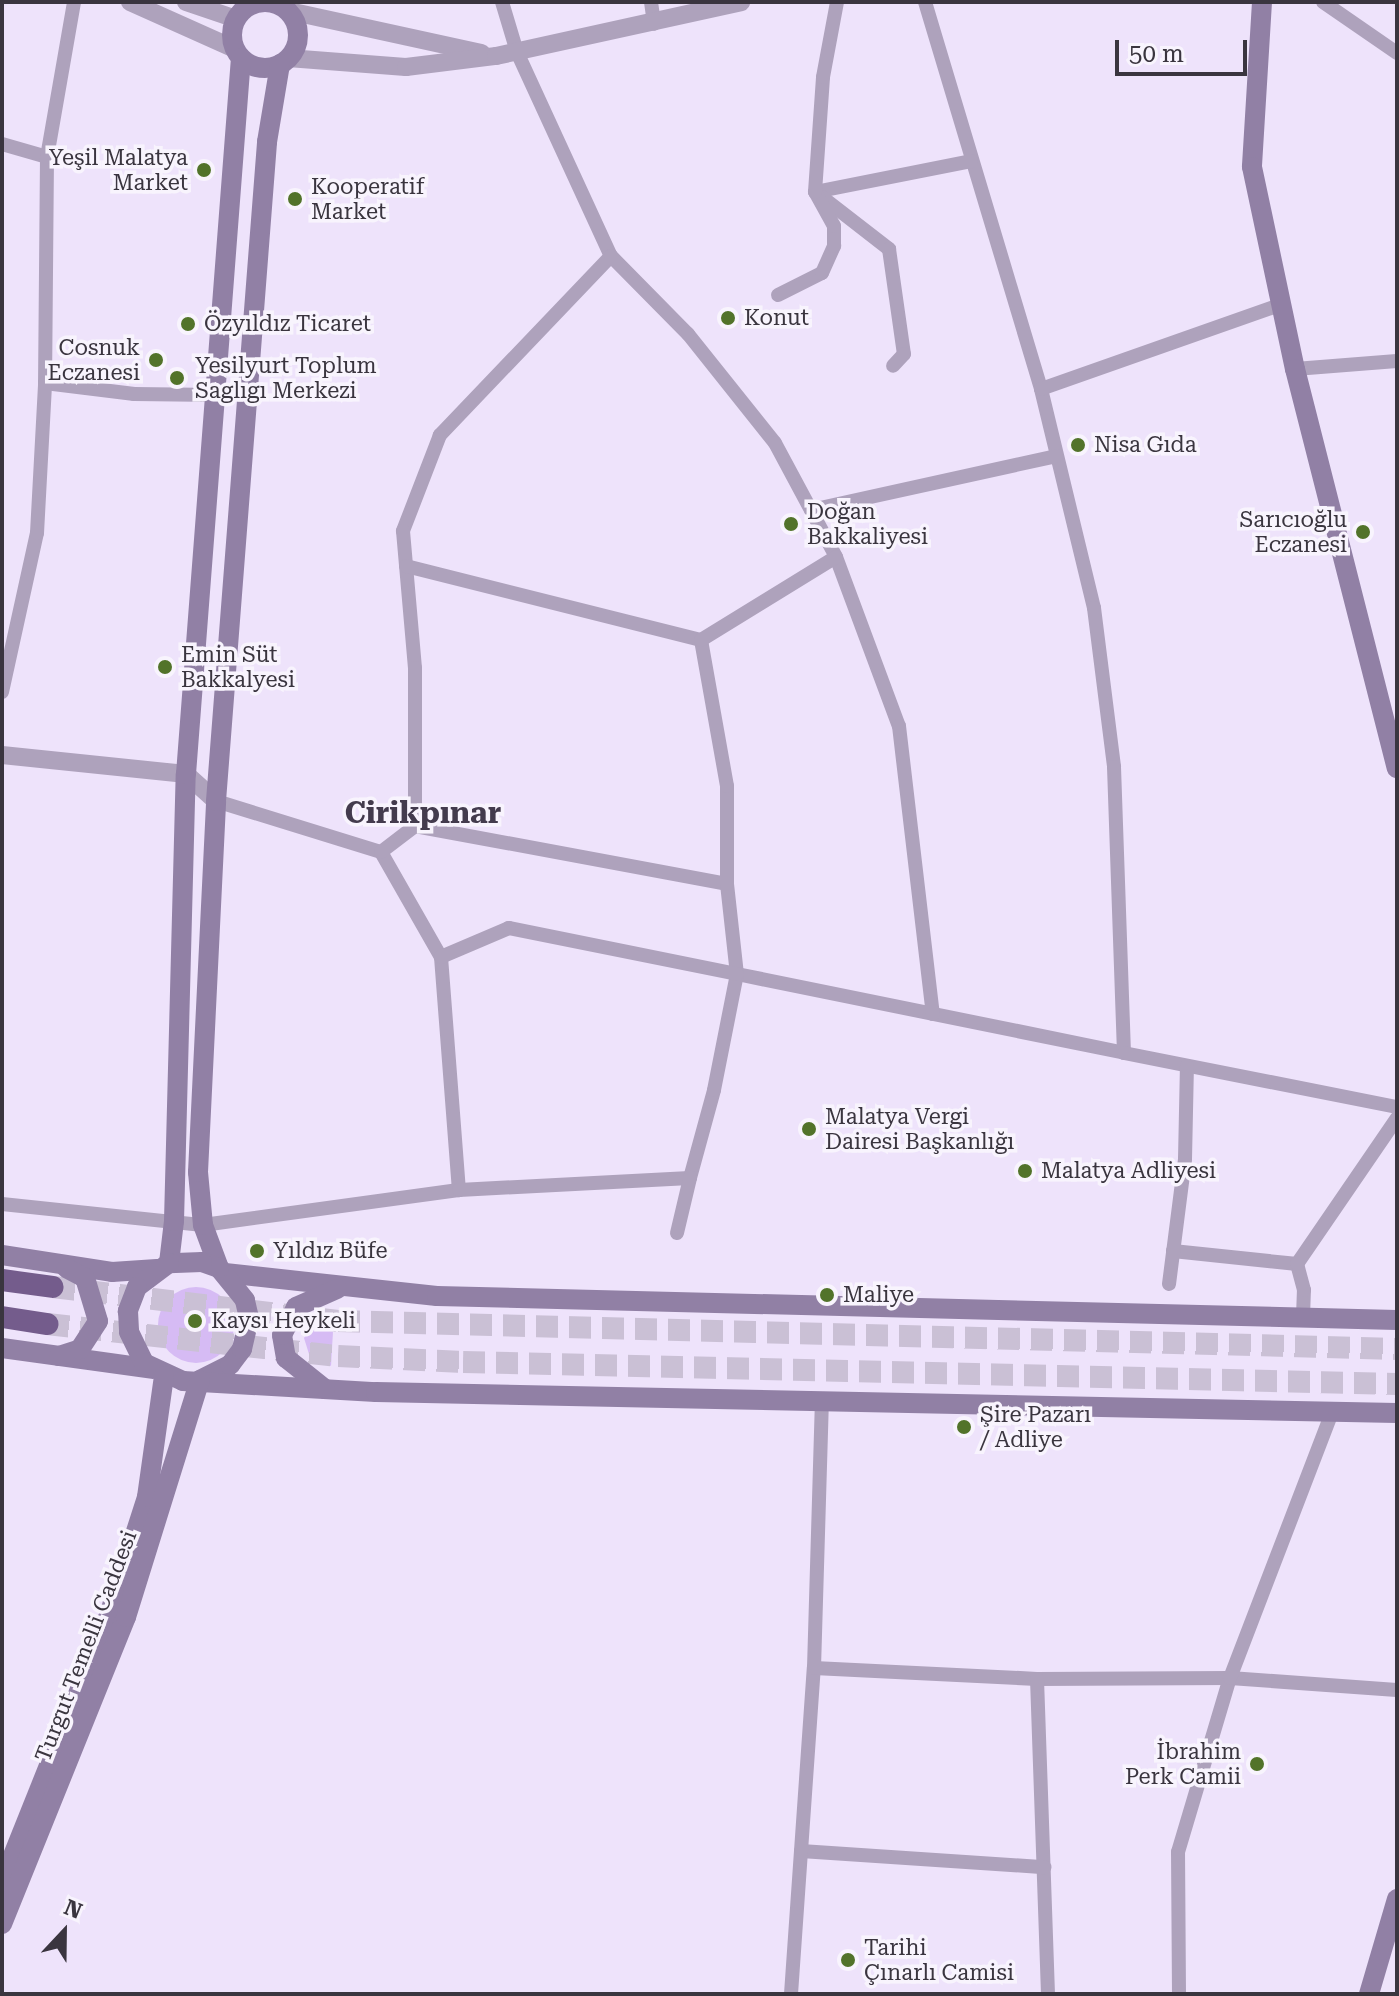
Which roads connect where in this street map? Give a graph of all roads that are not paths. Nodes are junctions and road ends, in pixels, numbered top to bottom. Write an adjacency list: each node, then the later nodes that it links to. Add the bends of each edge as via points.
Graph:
1 (74, 2): 20 (street)
2 (130, 2): 15 (street)
3 (186, 2): 12 (street)
4 (502, 2): 14 (street)
5 (651, 2): 13 (street)
6 (741, 2): 13 (street)
7 (837, 2): 22 (street, via 823,77)
8 (925, 2): 21 (street)
9 (1262, 2): 25 (main road, via 1252,167)
10 (1323, 2): 16 (street)
11 (269, 4): 12 (main road); 17 (street); 18 (main road, via 298,30)
12 (236, 19): 15 (main road)
13 (654, 24): 14 (street)
14 (517, 52): 17 (street); 23 (street)
15 (238, 53): 18 (main road, via 259,67); 31 (main road)
16 (1397, 53)
17 (496, 56): 18 (street, via 406,67)
18 (284, 61): 41 (main road, via 267,142)
19 (2, 144): 20 (street)
20 (47, 157): 29 (street)
21 (971, 161): 22 (street); 30 (street)
22 (815, 192): 24 (street, via 834,226 834,246 822,273); 27 (street, via 889,249 904,354)
23 (611, 256): 33 (street, via 688,334 756,419); 35 (street, via 440,435 403,531)
24 (778, 295)
25 (1279, 305): 28 (main road); 30 (street)
26 (1397, 361): 28 (street)
27 (893, 366)
28 (1295, 369): 39 (main road)
29 (45, 383): 31 (street, via 134,394); 37 (street, via 37,533)
30 (1041, 389): 32 (street)
31 (217, 395): 40 (main road)
32 (1056, 456): 33 (street); 48 (street, via 1094,608 1114,767)
33 (811, 510): 34 (street)
34 (836, 557): 36 (street); 47 (street, via 899,726)
35 (406, 566): 36 (street); 42 (street, via 415,668)
36 (701, 640): 44 (street, via 727,786)
37 (2, 692)
38 (2, 755): 40 (street)
39 (1397, 768)
40 (186, 774): 41 (street); 55 (main road)
41 (216, 801): 43 (street); 56 (main road, via 198,1172)
42 (415, 826): 43 (street); 44 (street)
43 (381, 852): 45 (street)
44 (727, 884): 46 (street)
45 (441, 957): 46 (street, via 509,928); 53 (street)
46 (737, 974): 47 (street); 52 (street)
47 (933, 1014): 48 (street)
48 (1124, 1053): 49 (street)
49 (1187, 1066): 50 (street); 58 (street, via 1185,1159)
50 (1397, 1107)
51 (1397, 1118): 60 (street)
52 (690, 1178): 53 (street); 57 (street)
53 (459, 1190): 56 (street)
54 (2, 1204): 55 (street)
55 (174, 1221): 56 (street); 62 (main road)
56 (203, 1225): 63 (main road)
57 (677, 1233)
58 (1173, 1251): 60 (street); 65 (street)
59 (2, 1255): 61 (main road)
60 (1297, 1264): 69 (street, via 1304,1290)
61 (60, 1265): 62 (main road, via 112,1272); 73 (main road, via 85,1278 98,1321 80,1349)
62 (163, 1266): 63 (main road, via 202,1262); 74 (main road, via 137,1287 128,1311 135,1350)
63 (222, 1271): 66 (main road); 75 (main road, via 245,1300 246,1339 230,1365)
64 (2, 1280): 67 (highway)
65 (1169, 1284)
66 (345, 1286): 69 (main road, via 437,1296); 76 (main road, via 296,1307 283,1324 286,1358)
67 (53, 1287)
68 (2, 1317): 71 (highway)
69 (1303, 1317): 70 (main road)
70 (1397, 1320)
71 (47, 1324)
72 (2, 1348): 73 (main road)
73 (55, 1358): 74 (main road)
74 (159, 1372): 75 (main road); 86 (main road, Turgut Temelli Caddesi, via 147,1497 108,1618)
75 (200, 1380): 76 (main road); 88 (main road, Turgut Temelli Caddesi, via 126,1617)
76 (325, 1389): 77 (main road)
77 (822, 1403): 79 (main road); 80 (street)
78 (1397, 1413): 79 (main road)
79 (1331, 1415): 81 (street)
80 (814, 1668): 82 (street); 84 (street)
81 (1230, 1678): 82 (street); 83 (street); 91 (street, via 1178,1852)
82 (1037, 1679): 85 (street)
83 (1397, 1690)
84 (801, 1851): 85 (street); 89 (street)
85 (1044, 1867): 90 (street)
86 (2, 1883)
87 (1397, 1899): 92 (main road)
88 (2, 1924)
89 (791, 1994)
90 (1048, 1994)
91 (1179, 1994)
92 (1369, 1994)

